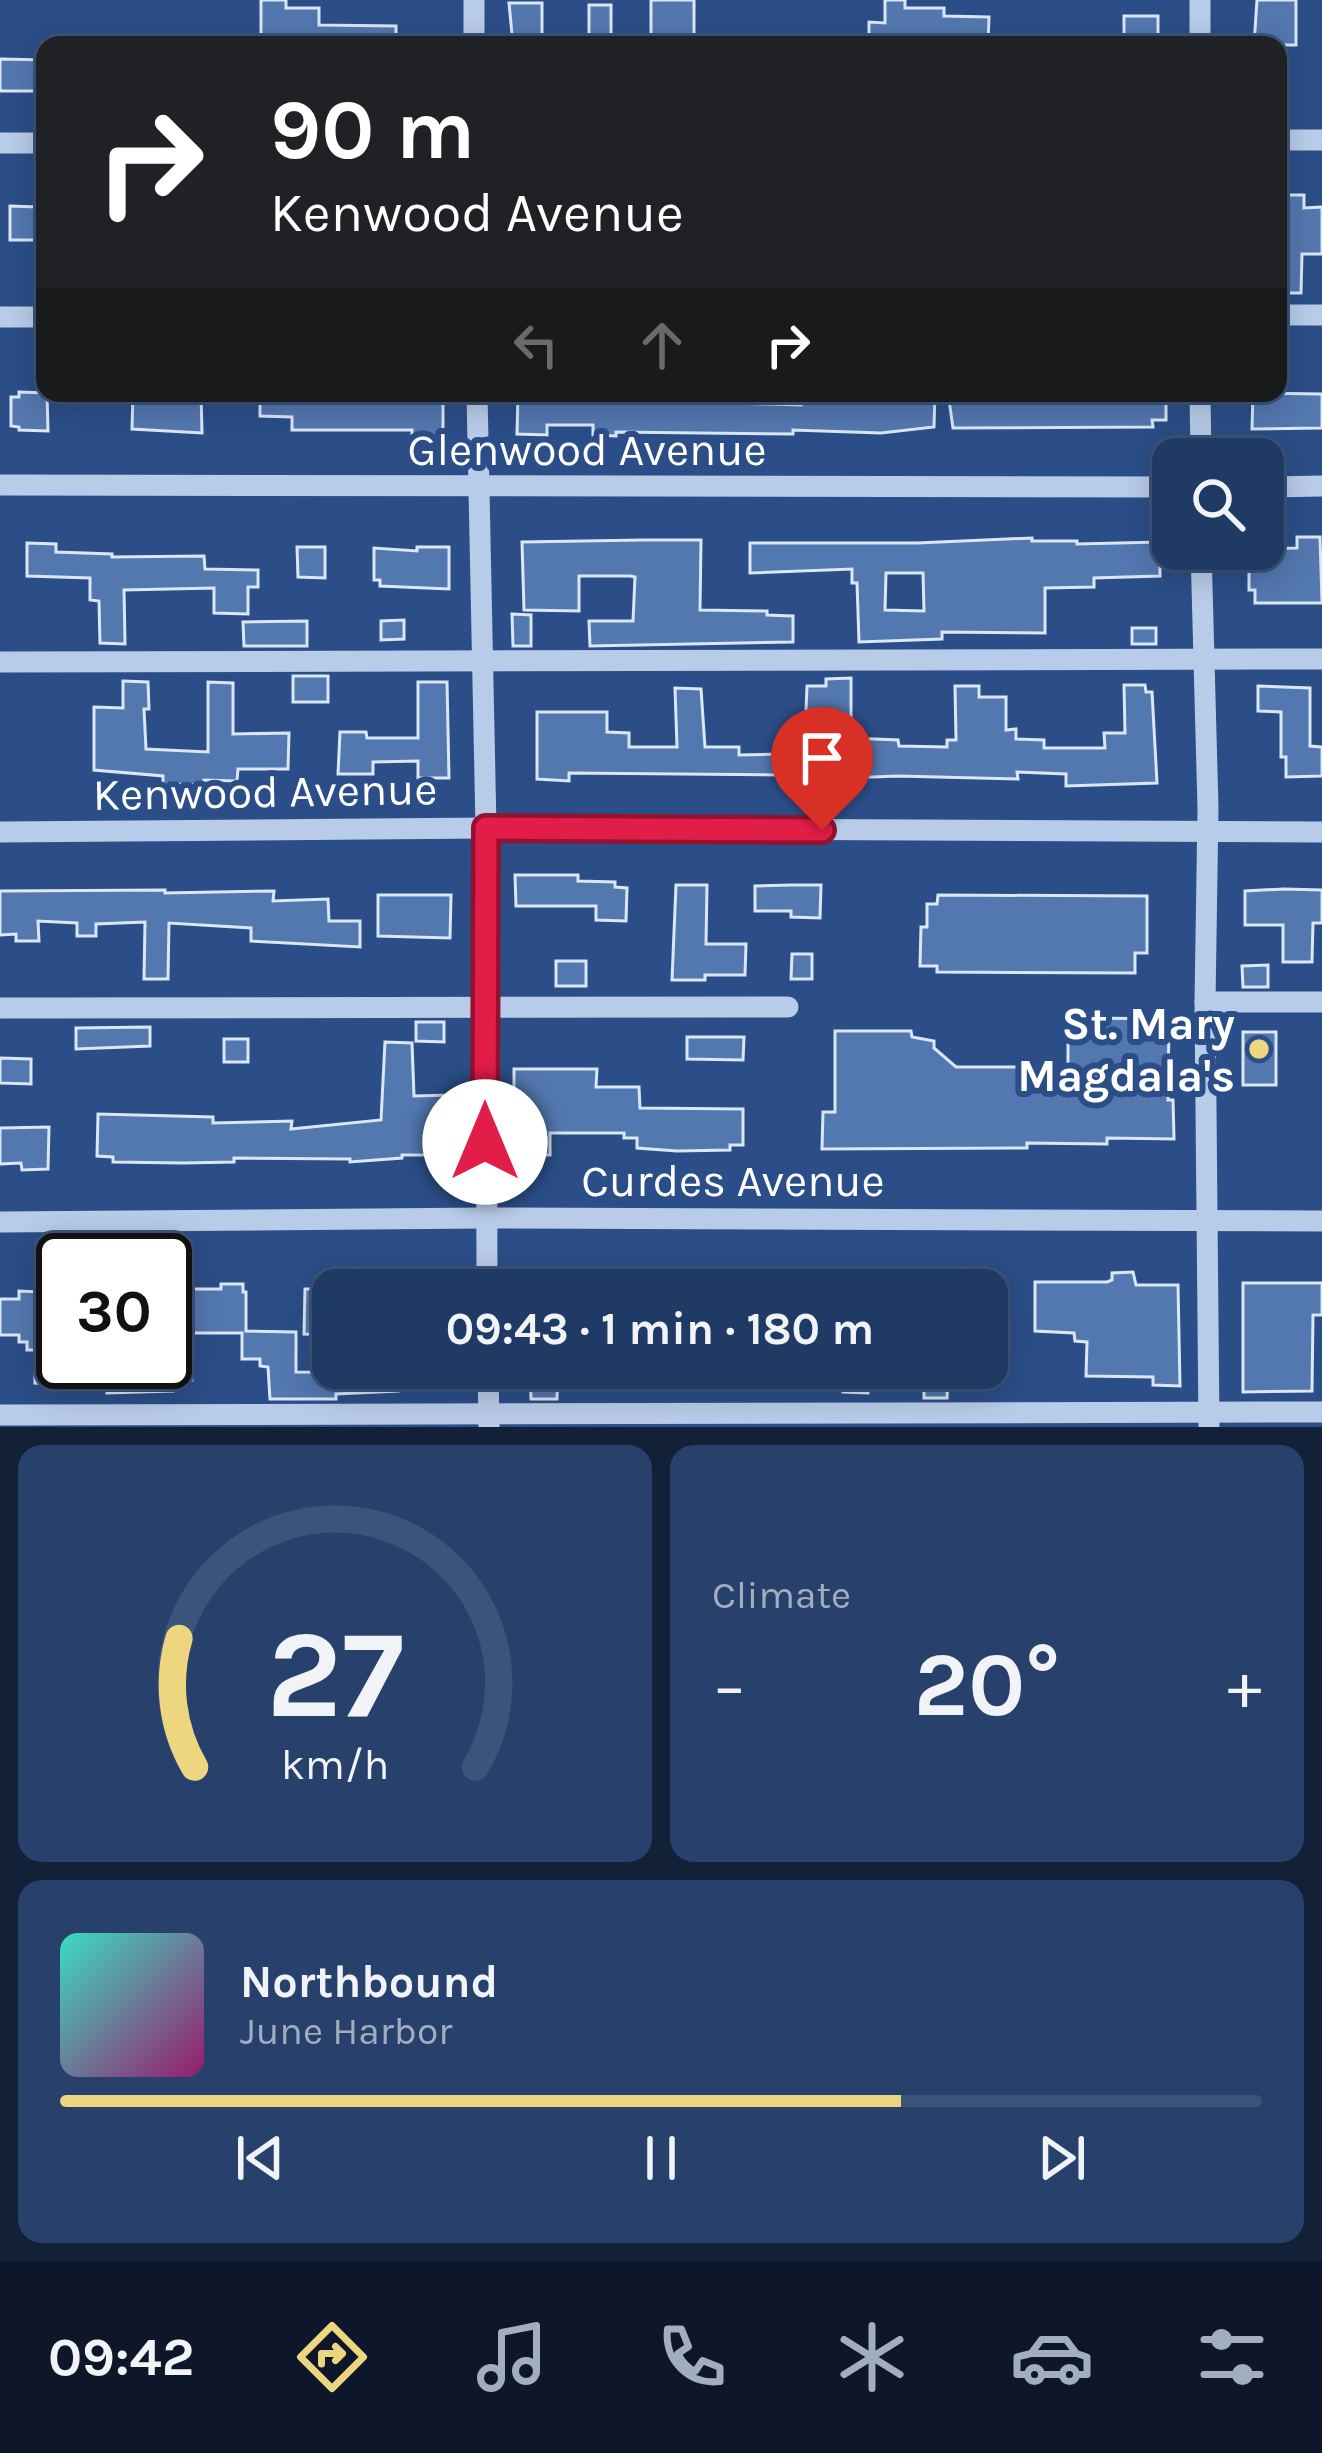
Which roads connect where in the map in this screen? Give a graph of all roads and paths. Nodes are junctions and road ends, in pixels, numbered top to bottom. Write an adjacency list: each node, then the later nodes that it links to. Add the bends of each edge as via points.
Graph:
1 (474, 0): 3 (street)
2 (1200, 0): 4 (street)
3 (474, 36)
4 (1200, 36)
5 (1287, 140): 6 (street)
6 (1322, 140)
7 (0, 143): 8 (street)
8 (36, 143)
9 (1287, 315): 10 (street)
10 (1322, 315)
11 (0, 317): 12 (street)
12 (36, 317)
13 (477, 402): 20 (street)
14 (1200, 402): 15 (street)
15 (1201, 438)
16 (0, 485): 20 (street, Glenwood Avenue)
17 (1322, 486): 19 (street)
18 (1152, 487): 20 (street, Glenwood Avenue)
19 (1284, 487)
20 (478, 489): 24 (street)
21 (1201, 570): 23 (street)
22 (1322, 659): 23 (street)
23 (1202, 660): 24 (street); 28 (street)
24 (482, 661): 25 (street); 26 (street)
25 (0, 662)
26 (486, 828): 27 (street, Kenwood Avenue); 28 (street, Kenwood Avenue); 32 (street)
27 (0, 832)
28 (1207, 832): 29 (street, Kenwood Avenue); 31 (street)
29 (1322, 832)
30 (1322, 1001): 31 (street)
31 (1205, 1002): 36 (street)
32 (487, 1006): 33 (street); 34 (street); 35 (street)
33 (0, 1007)
34 (788, 1007)
35 (485, 1218): 36 (street, Curdes Avenue); 38 (street, Curdes Avenue); 39 (street)
36 (1209, 1221): 37 (street, Curdes Avenue); 43 (street)
37 (1322, 1221)
38 (0, 1222)
39 (486, 1269)
40 (488, 1389): 44 (street)
41 (1322, 1412): 43 (street)
42 (0, 1415): 44 (street)
43 (1209, 1419): 44 (street)
44 (489, 1420)

